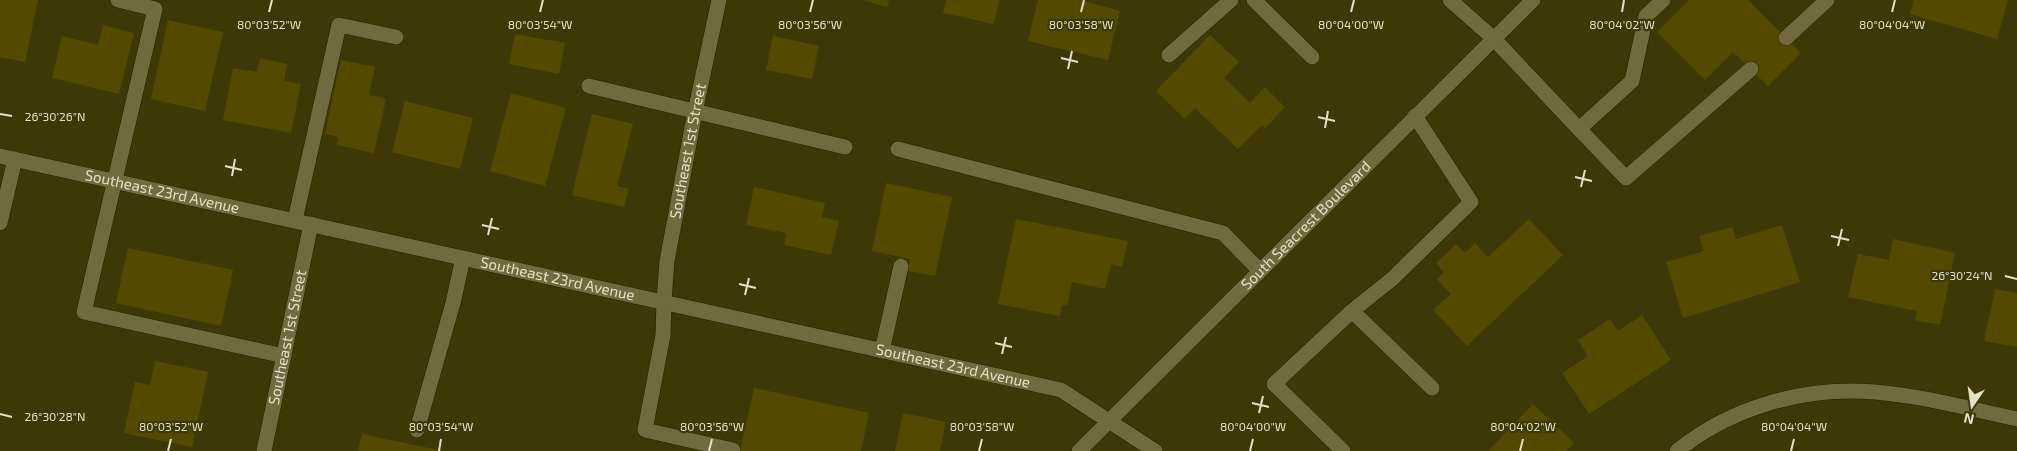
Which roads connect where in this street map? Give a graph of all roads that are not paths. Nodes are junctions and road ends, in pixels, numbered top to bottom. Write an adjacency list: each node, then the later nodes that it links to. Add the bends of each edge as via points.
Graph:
1 (118, 0): 23 (street, via 155,8)
2 (719, 0): 16 (street, Southeast 1st Street)
3 (1231, 0): 12 (street)
4 (1254, 0): 13 (street)
5 (1450, 0): 10 (street)
6 (1532, 0): 10 (street, South Seacrest Boulevard)
7 (1663, 0): 18 (street, via 1646,16 1632,81)
8 (1827, 0): 11 (street)
9 (396, 37): 24 (street, via 339,24)
10 (1493, 38): 17 (street, South Seacrest Boulevard); 18 (street)
11 (1786, 38)
12 (1169, 55)
13 (1312, 57)
14 (1751, 69): 18 (street, via 1626,178)
15 (588, 86): 16 (street)
16 (695, 112): 19 (street); 30 (street, Southeast 1st Street, via 667,261)
17 (1414, 116): 29 (street, South Seacrest Boulevard); 31 (street, via 1471,202 1392,279)
18 (1579, 129)
19 (845, 147)
20 (898, 149): 29 (street, via 1224,233)
21 (0, 156): 22 (street, Southeast 23rd Avenue)
22 (15, 159): 23 (street, Southeast 23rd Avenue); 25 (street)
23 (114, 182): 24 (street, Southeast 23rd Avenue); 33 (street, via 84,312)
24 (295, 220): 26 (street, Southeast 23rd Avenue)
25 (0, 223)
26 (311, 224): 27 (street, Southeast 23rd Avenue); 33 (street, Southeast 1st Street)
27 (463, 258): 30 (street, Southeast 23rd Avenue); 37 (street)
28 (901, 266): 32 (street)
29 (1260, 271): 36 (street, South Seacrest Boulevard)
30 (664, 301): 32 (street, Southeast 23rd Avenue); 38 (street, Southeast 1st Street, via 662,335 645,430)
31 (1352, 312): 34 (street); 42 (street, via 1274,384)
32 (882, 351): 36 (street, Southeast 23rd Avenue, via 1061,390)
33 (284, 356): 39 (street, Southeast 1st Street)
34 (1432, 388)
35 (2017, 419): 43 (street, via 1920,398 1875,392 1828,392 1783,399 1739,413 1697,434)
36 (1108, 420): 40 (street, South Seacrest Boulevard); 41 (street, Southeast 23rd Avenue)
37 (417, 430)
38 (733, 450)
39 (264, 451)
40 (1079, 451)
41 (1156, 451)
42 (1342, 451)
43 (1677, 451)

